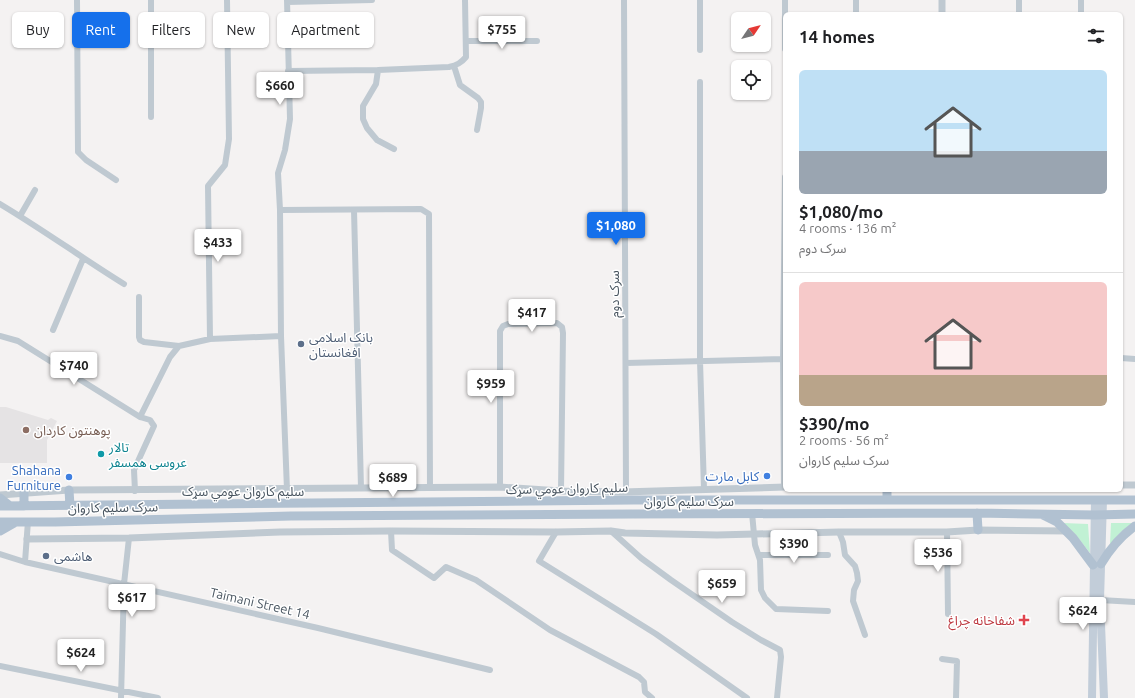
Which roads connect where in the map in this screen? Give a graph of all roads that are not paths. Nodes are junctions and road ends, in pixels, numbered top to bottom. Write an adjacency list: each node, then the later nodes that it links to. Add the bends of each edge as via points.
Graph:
1 (77, 0): 29 (street, via 78,152)
2 (152, 0): 26 (street)
3 (227, 0): 41 (street, via 229,139 225,165 208,186)
4 (372, 0): 13 (street)
5 (465, 0): 20 (street)
6 (624, 0): 47 (street, سرک دوم)
7 (700, 0): 21 (street)
8 (785, 0): 14 (street)
9 (856, 0): 15 (street)
10 (942, 0): 16 (street)
11 (1019, 0): 17 (street)
12 (1081, 0): 18 (street)
13 (287, 1): 24 (street)
14 (785, 12)
15 (856, 12)
16 (942, 12)
17 (1019, 12)
18 (1081, 12)
19 (537, 40): 20 (street)
20 (466, 41): 22 (street, via 466,57)
21 (700, 50)
22 (454, 66): 23 (street); 27 (street, via 460,85 481,102)
23 (378, 70): 24 (street); 28 (street, via 376,84 363,106 363,118 377,140)
24 (288, 71): 32 (street, via 290,119 278,173)
25 (700, 82): 46 (street)
26 (151, 117)
27 (477, 130)
28 (394, 149)
29 (116, 180)
30 (35, 190): 34 (street)
31 (0, 204): 34 (street)
32 (280, 210): 33 (street); 40 (street)
33 (354, 210): 53 (street); 54 (street, via 421,209 429,214)
34 (20, 216): 35 (street)
35 (83, 259): 36 (street); 38 (street)
36 (124, 284)
37 (139, 297): 42 (street, via 140,340)
38 (53, 330)
39 (0, 336): 48 (street, via 18,341)
40 (281, 336): 41 (street); 58 (street)
41 (210, 339): 42 (street)
42 (179, 346): 48 (street, via 170,358)
43 (1123, 358): 45 (street)
44 (783, 359): 46 (street)
45 (1135, 359)
46 (700, 361): 47 (street); 55 (street)
47 (626, 363): 60 (street, سرک دوم)
48 (140, 416): 57 (street, via 150,420 154,426 134,470)
49 (1123, 485): 50 (street)
50 (1135, 486)
51 (500, 487): 54 (street); 59 (street); 59 (street, via 500,331 508,324 557,323 562,326 564,333)
52 (783, 487): 55 (street)
53 (361, 488): 54 (street); 58 (street)
54 (430, 488)
55 (704, 489): 60 (street)
56 (69, 490): 57 (street); 63 (street); 74 (main road)
57 (135, 490): 58 (street)
58 (287, 490)
59 (561, 491): 60 (street)
60 (626, 492)
61 (887, 492): 67 (main road)
62 (990, 492): 68 (main road)
63 (24, 493): 64 (street); 73 (main road)
64 (0, 494)
65 (0, 498): 72 (main road)
66 (633, 500): 67 (main road, سلیم کاروان عومي سړک); 74 (main road, سلیم کاروان عومي سړک); 77 (main road)
67 (887, 500): 68 (main road, سلیم کاروان عومي سړک)
68 (989, 500): 69 (main road, سلیم کاروان عومي سړک)
69 (1099, 500): 70 (main road, سلیم کاروان عومي سړک); 80 (main road)
70 (1135, 500)
71 (0, 506): 72 (main road, سلیم کاروان عومي سړک)
72 (10, 506): 73 (main road, سلیم کاروان عومي سړک)
73 (24, 506): 74 (main road, سلیم کاروان عومي سړک)
74 (70, 506)
75 (752, 513): 76 (main road, سرک سلیم کاروان); 77 (main road, سرک سلیم کاروان); 93 (street)
76 (977, 513): 78 (main road, سرک سلیم کاروان); 84 (main road)
77 (633, 514): 81 (main road, سرک سلیم کاروان)
78 (1042, 514): 80 (main road, سرک سلیم کاروان); 89 (main road)
79 (1135, 514): 80 (main road, سرک سلیم کاروان)
80 (1099, 515): 100 (main road)
81 (28, 521): 83 (main road, سرک سلیم کاروان); 95 (street)
82 (0, 522): 83 (main road, سرک سلیم کاروان)
83 (16, 522): 86 (main road)
84 (978, 530): 89 (street); 92 (street)
85 (1133, 530): 100 (main road)
86 (0, 531)
87 (391, 531): 90 (street); 94 (street); 113 (street, via 392,550 434,578 446,567 476,580 550,630 639,677 644,682 645,692)
88 (611, 531): 90 (street); 93 (street); 115 (street, via 670,580 749,633 780,650)
89 (1067, 531): 100 (main road)
90 (556, 532): 114 (street, via 539,561 656,634)
91 (839, 532): 92 (street); 93 (street); 106 (street, via 845,555 855,566 857,573 858,581 853,601)
92 (947, 532): 105 (street)
93 (753, 534): 97 (street)
94 (129, 538): 95 (street); 101 (street)
95 (27, 539): 99 (street)
96 (0, 554): 99 (street, Taimani Street 14)
97 (759, 555): 98 (street); 104 (street, via 760,590 771,605 776,608)
98 (828, 555)
99 (25, 562): 101 (street, Taimani Street 14)
100 (1097, 564): 102 (main road); 117 (main road)
101 (124, 584): 109 (street, Taimani Street 14); 110 (street)
102 (1100, 600): 103 (street); 118 (main road)
103 (1135, 602)
104 (828, 611)
105 (948, 614)
106 (865, 635)
107 (942, 659): 116 (street, via 957,661)
108 (0, 666): 110 (street)
109 (490, 670)
110 (121, 691): 111 (street); 112 (street)
111 (121, 698)
112 (158, 698)
113 (652, 698)
114 (747, 698)
115 (777, 698)
116 (956, 698)
117 (1092, 698)
118 (1104, 698)

